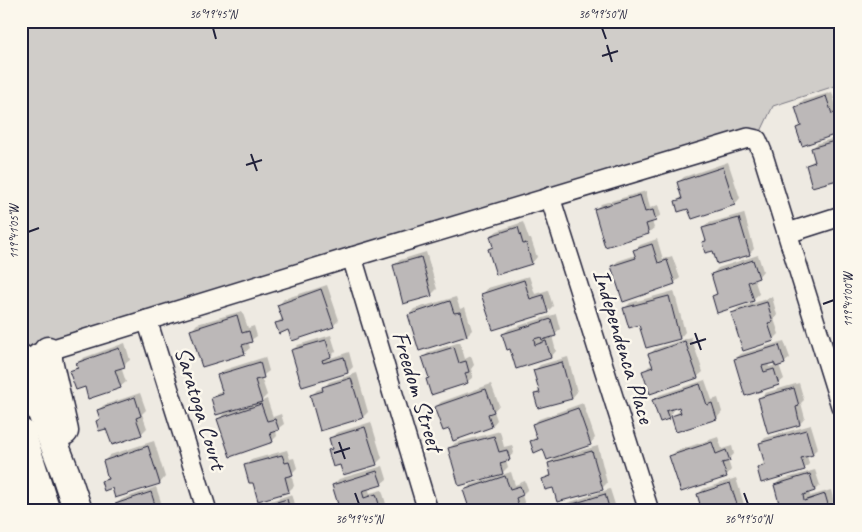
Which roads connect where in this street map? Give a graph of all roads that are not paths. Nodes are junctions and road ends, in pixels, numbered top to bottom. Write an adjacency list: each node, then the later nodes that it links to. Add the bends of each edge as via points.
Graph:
1 (550, 197): 3 (street, via 748,138 757,140); 4 (street); 15 (street, Independenca Place)
2 (841, 216): 3 (street)
3 (788, 233): 8 (street)
4 (352, 257): 5 (street); 14 (street, Freedom Street)
5 (147, 320): 6 (street); 13 (street, Saratoga Court)
6 (48, 351): 7 (street); 10 (street, via 66,435)
7 (21, 359): 10 (street)
8 (841, 406)
9 (21, 433): 11 (street)
10 (65, 472): 12 (street)
11 (46, 511)
12 (78, 511)
13 (207, 511)
14 (428, 511)
15 (649, 511)

